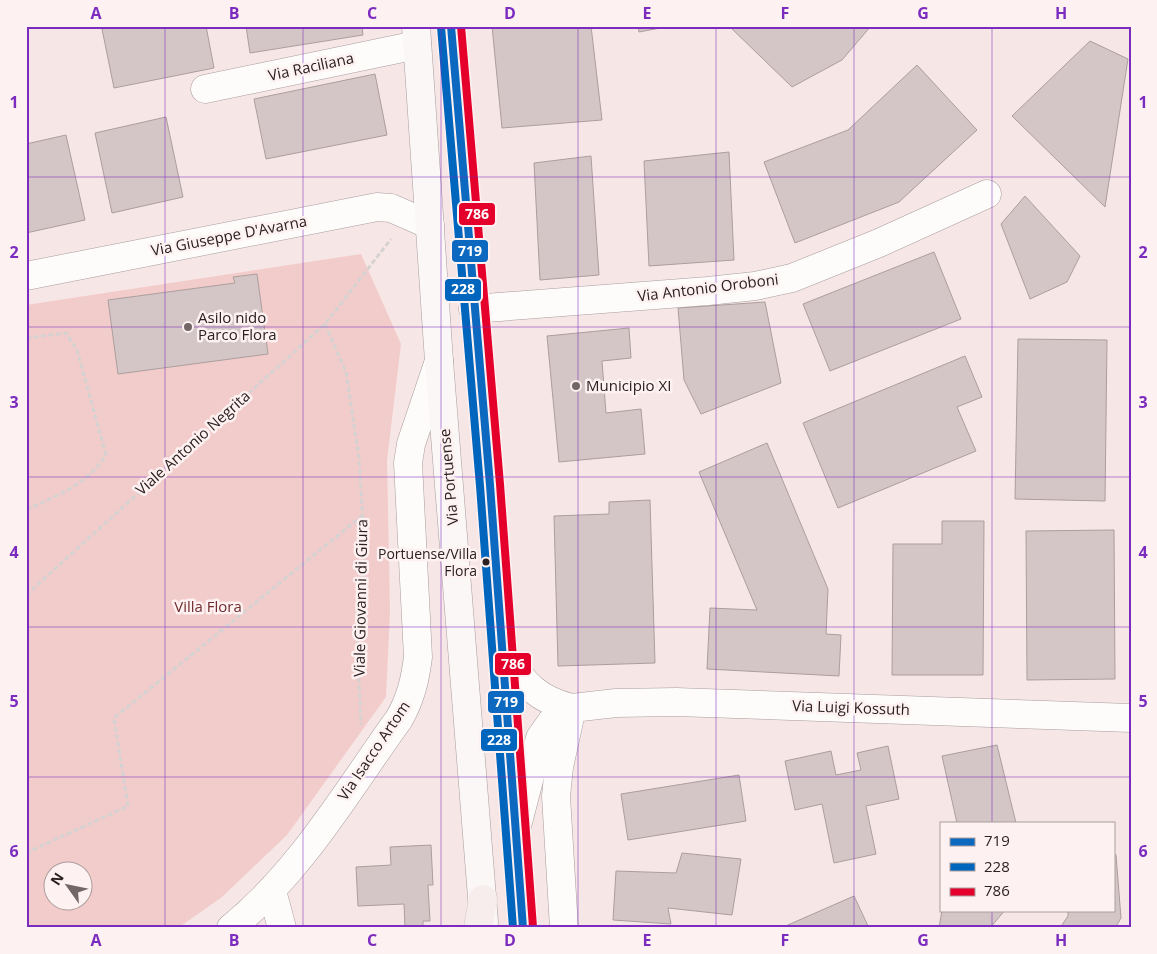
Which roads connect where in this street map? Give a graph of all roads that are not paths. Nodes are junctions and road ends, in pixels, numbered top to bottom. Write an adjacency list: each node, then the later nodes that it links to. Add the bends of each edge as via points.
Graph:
1 (450, 26): 7 (main road)
2 (416, 36): 3 (street, Via Raciliana); 5 (main road, Via Portuense)
3 (206, 90)
4 (987, 194): 7 (street, Via Antonio Oroboni, via 896,236 792,278 708,291)
5 (430, 225): 6 (street, Via Giuseppe D'Avarna, via 391,208 377,207); 8 (main road, Via Portuense)
6 (26, 276)
7 (473, 309): 9 (main road)
8 (439, 361): 13 (street, Via Isacco Artom, via 411,444 408,463 418,656 415,680 406,707 298,861); 14 (main road, Via Portuense)
9 (502, 654): 10 (street, Via Luigi Kossuth, via 539,696); 12 (main road)
10 (572, 708): 11 (street, Via Luigi Kossuth, via 676,702); 12 (street, Via Luigi Kossuth, via 552,721 540,738); 20 (street, via 563,743 556,796)
11 (1131, 718)
12 (516, 830): 19 (main road)
13 (272, 891): 15 (street, Via Isacco Artom); 16 (street)
14 (483, 899): 17 (highway); 18 (main road, Via Portuense)
15 (231, 928)
16 (282, 928)
17 (478, 928)
18 (485, 928)
19 (523, 928)
20 (564, 928)

